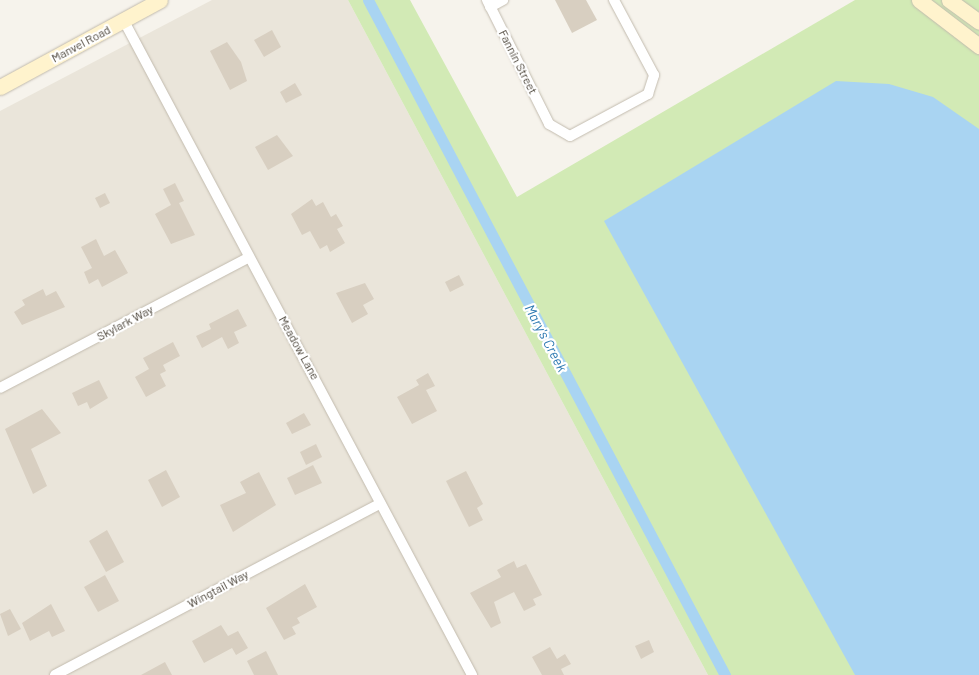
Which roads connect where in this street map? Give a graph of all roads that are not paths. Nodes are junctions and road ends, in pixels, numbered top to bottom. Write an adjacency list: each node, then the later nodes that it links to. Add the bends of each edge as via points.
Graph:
1 (160, 0): 7 (main road, Manvel Road)
2 (503, 0): 6 (street)
3 (614, 0): 6 (street, Fannin Street, via 654,75 648,94 570,136 549,124)
4 (919, 0): 9 (main road)
5 (949, 0): 8 (main road)
6 (488, 3)
7 (124, 21): 10 (main road, Manvel Road); 11 (street, Meadow Lane)
8 (979, 22)
9 (979, 46)
10 (0, 87)
11 (250, 257): 12 (street, Skylark Way); 13 (street, Meadow Lane)
12 (0, 388)
13 (380, 504): 14 (street, Wingtail Way); 15 (street, Meadow Lane)
14 (55, 675)
15 (472, 675)

